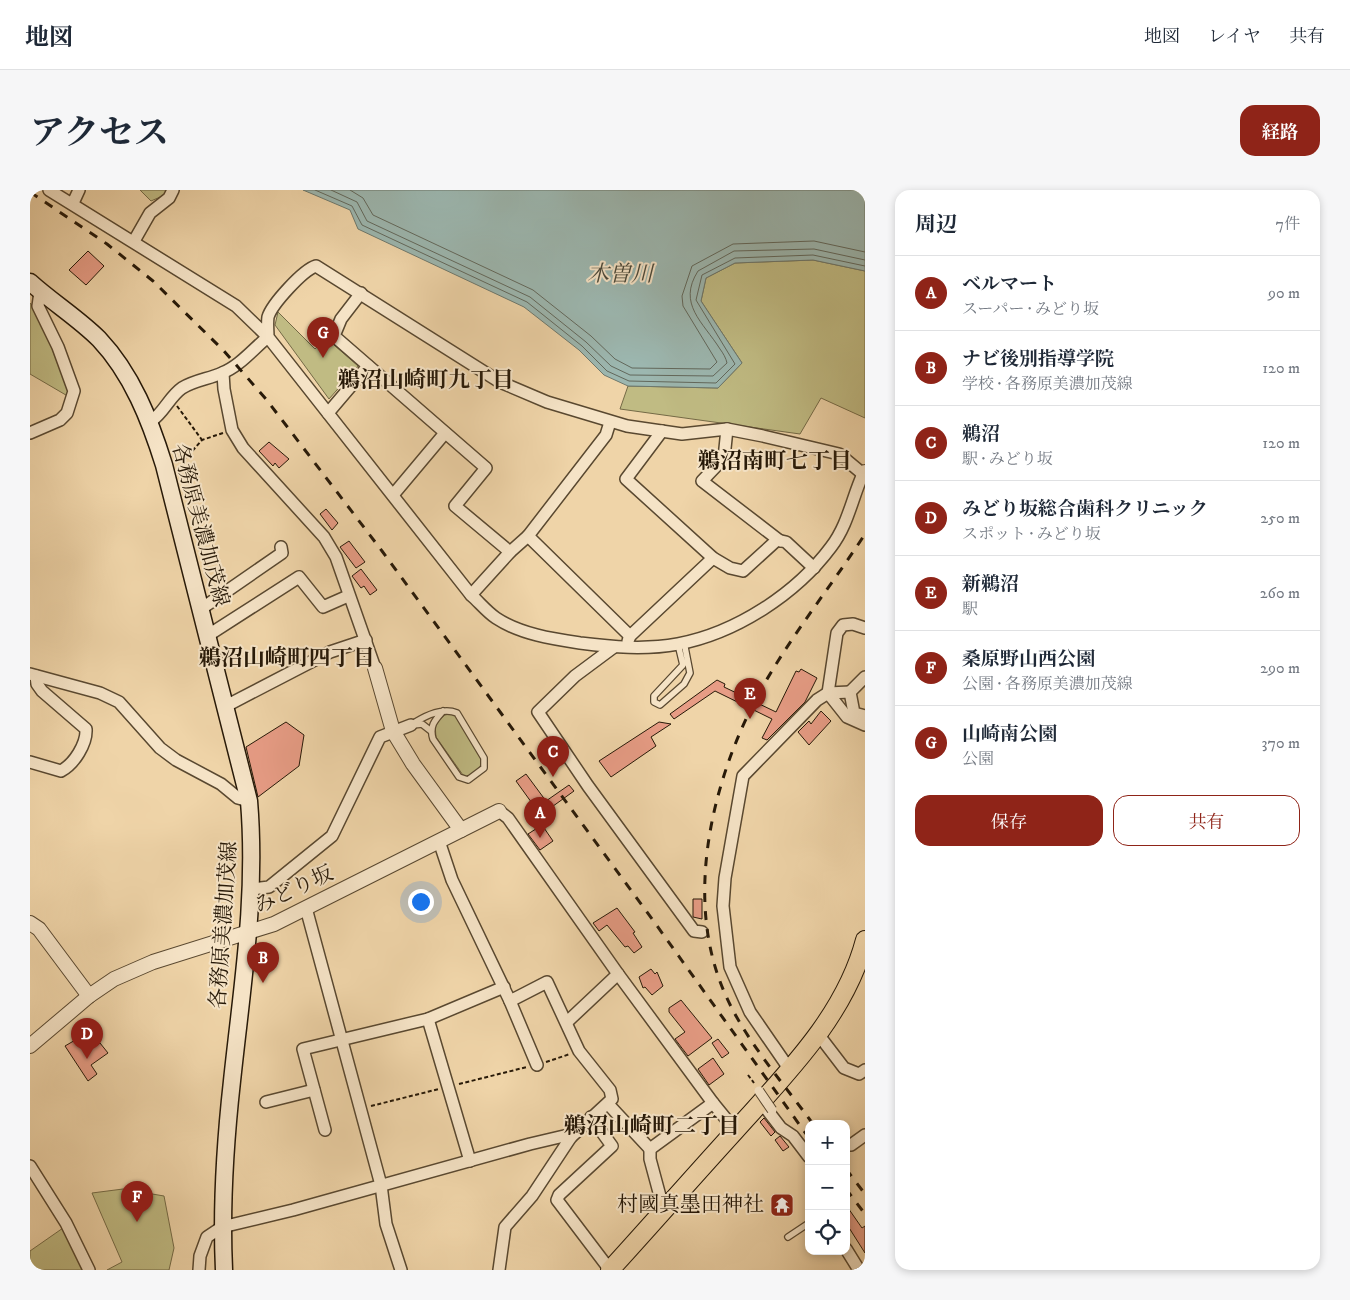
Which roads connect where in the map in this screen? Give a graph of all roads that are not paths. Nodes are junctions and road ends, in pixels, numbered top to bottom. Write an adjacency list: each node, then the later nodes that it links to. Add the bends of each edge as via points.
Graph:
1 (49, 190): 4 (street)
2 (79, 190): 4 (street)
3 (173, 190): 5 (street, via 169,198 150,213)
4 (73, 203): 5 (street)
5 (134, 241): 8 (street, via 236,306)
6 (35, 287): 12 (main road, 各務原美濃加茂線, via 98,339 122,369); 17 (street, via 38,306 74,391 67,413 60,420)
7 (361, 293): 8 (street, via 316,266 308,268 268,316); 9 (street, via 341,319 334,336); 13 (street, via 500,382)
8 (268, 337): 10 (street); 11 (street)
9 (368, 366): 11 (street); 16 (street)
10 (223, 373): 12 (street, via 202,378 182,388); 27 (street, via 232,430 243,448 324,537 336,557)
11 (328, 413): 19 (street)
12 (150, 422): 28 (main road, 各務原美濃加茂線)
13 (610, 422): 15 (street); 20 (street, via 606,435)
14 (727, 429): 15 (street, via 682,434); 18 (street, via 839,454); 21 (street, via 724,458 702,481)
15 (662, 431): 24 (street, via 626,479)
16 (445, 432): 19 (street); 23 (street, via 486,468 455,506)
17 (30, 433)
18 (864, 473): 25 (street, via 843,527)
19 (393, 495): 26 (street)
20 (528, 536): 23 (street); 31 (street)
21 (780, 541): 24 (street, via 777,540 743,571 730,568); 25 (street, via 786,542)
22 (281, 547): 28 (street, via 282,553)
23 (510, 552): 26 (street)
24 (714, 558): 31 (street)
25 (814, 568): 33 (street, via 777,601 745,620)
26 (471, 595): 34 (street, via 497,618 525,631 555,640)
27 (348, 596): 30 (street, via 322,607 299,577); 32 (street)
28 (201, 609): 30 (main road, 各務原美濃加茂線)
29 (865, 628): 39 (street, via 843,625 837,633)
30 (207, 636): 40 (main road, 各務原美濃加茂線)
31 (630, 636): 34 (street)
32 (366, 640): 35 (street); 40 (street, via 330,652)
33 (681, 643): 33 (lane, via 690,673 684,684 660,705 654,702 654,696 683,665); 34 (street)
34 (620, 647): 56 (street, via 575,676 538,712 694,931)
35 (375, 668): 45 (street)
36 (33, 675): 47 (street, via 42,690 86,729 86,739 68,767 61,771); 48 (street, via 100,693 120,702 160,748)
37 (865, 677): 38 (street)
38 (850, 692): 39 (street); 42 (street, via 854,713)
39 (828, 693): 44 (street, via 847,717); 68 (street, via 817,700 743,776 725,878 723,906 730,967 750,1012)
40 (226, 706): 48 (main road, 各務原美濃加茂線)
41 (443, 711): 43 (lane); 46 (lane); 46 (lane, via 457,713 484,758 484,768 468,780 459,777)
42 (865, 716)
43 (411, 725): 45 (street); 46 (lane, via 422,724)
44 (865, 725)
45 (393, 731): 50 (street); 52 (street, via 380,737 332,836 269,887)
46 (431, 731)
47 (30, 762)
48 (249, 802): 52 (main road, 各務原美濃加茂線)
49 (499, 811): 50 (street, みどり坂); 58 (street, via 508,818)
50 (461, 830): 51 (street, みどり坂)
51 (439, 841): 53 (street, みどり坂); 59 (street, via 452,880)
52 (252, 889): 55 (main road, 各務原美濃加茂線)
53 (306, 908): 55 (street, みどり坂); 65 (street)
54 (30, 923): 60 (street, via 39,929)
55 (249, 932): 60 (street, みどり坂, via 133,970); 88 (main road, 各務原美濃加茂線, via 232,1082)
56 (702, 932)
57 (864, 945): 64 (main road, via 848,984)
58 (618, 974): 63 (street); 73 (street)
59 (504, 987): 61 (street); 62 (street)
60 (89, 996): 66 (street, みどり坂)
61 (510, 1001): 63 (street, via 547,982); 67 (street)
62 (428, 1018): 65 (street); 83 (street)
63 (567, 1022): 74 (street, via 579,1051 610,1090 612,1099)
64 (818, 1034): 68 (main road); 69 (street, via 847,1071 859,1074)
65 (342, 1039): 70 (street, via 303,1049); 85 (street)
66 (30, 1046)
67 (537, 1065)
68 (790, 1070): 71 (main road)
69 (865, 1070)
70 (314, 1090): 72 (street); 76 (street)
71 (764, 1101): 77 (main road); 82 (street, via 781,1128 793,1136)
72 (266, 1102)
73 (712, 1103): 77 (street); 81 (street)
74 (608, 1104): 75 (street); 81 (street)
75 (591, 1117): 79 (street); 96 (street, via 612,1146 557,1200)
76 (325, 1130)
77 (735, 1130): 86 (main road)
78 (865, 1135): 80 (street)
79 (571, 1137): 83 (street, via 555,1138); 95 (street, via 532,1196 505,1227)
80 (851, 1146)
81 (650, 1149): 86 (street)
82 (805, 1152)
83 (470, 1161): 85 (street)
84 (30, 1166): 91 (street, via 66,1224)
85 (382, 1185): 88 (street); 94 (street, via 386,1224)
86 (664, 1211): 96 (main road)
87 (805, 1226): 89 (lane)
88 (222, 1227): 92 (street, via 207,1237); 93 (main road, 各務原美濃加茂線)
89 (788, 1237)
90 (849, 1255): 97 (street)
91 (89, 1270)
92 (199, 1270)
93 (224, 1270)
94 (401, 1270)
95 (499, 1270)
96 (610, 1270)
97 (858, 1270)

